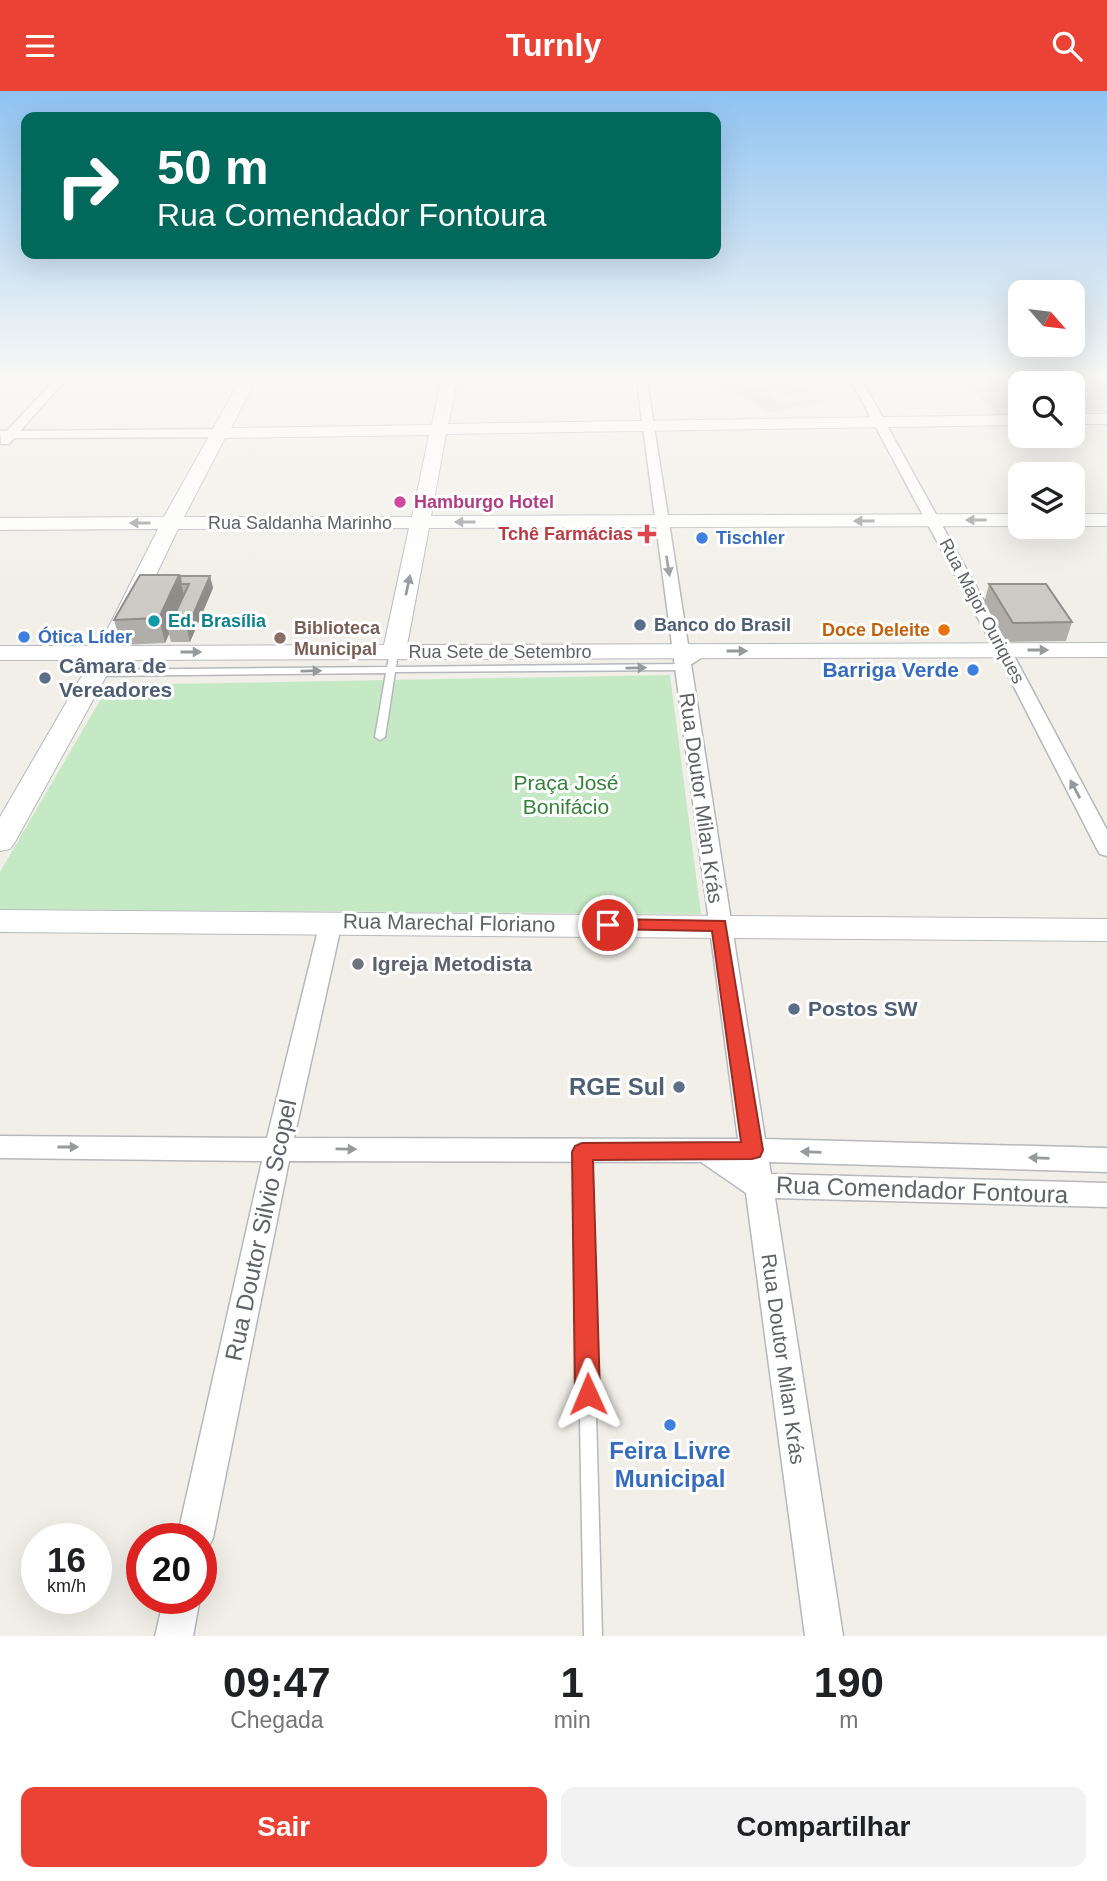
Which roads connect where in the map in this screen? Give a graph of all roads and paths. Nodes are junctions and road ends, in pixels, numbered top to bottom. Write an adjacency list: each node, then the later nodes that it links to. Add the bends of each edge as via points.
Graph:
1 (212, 447): 10 (main road)
2 (436, 447): 11 (main road)
3 (650, 447): 9 (street, Rua Doutor Milan Krás)
4 (894, 447): 5 (street, Rua Major Ouriques)
5 (932, 520): 6 (main road, Rua Saldanha Marinho, one-way to 5); 9 (main road, Rua Saldanha Marinho, one-way to 9); 13 (street, Rua Major Ouriques)
6 (1008, 520)
7 (1085, 520): 8 (main road)
8 (1107, 520)
9 (662, 522): 11 (main road, Rua Saldanha Marinho, one-way to 11); 16 (street, Rua Doutor Milan Krás, one-way to 16)
10 (171, 523): 11 (main road, Rua Saldanha Marinho); 12 (main road, Rua Saldanha Marinho, one-way to 12); 18 (main road)
11 (421, 523): 17 (main road, one-way to 11)
12 (0, 524)
13 (1003, 650): 14 (main road, Rua Sete de Setembro, one-way to 14); 16 (main road, Rua Sete de Setembro, one-way to 13, via 707,651); 21 (street, Rua Major Ouriques, one-way to 13)
14 (1107, 650)
15 (0, 653): 18 (main road, Rua Sete de Setembro)
16 (682, 659): 17 (main road, Rua Sete de Setembro, one-way to 16); 24 (street, Rua Doutor Milan Krás)
17 (393, 661): 18 (main road, Rua Sete de Setembro, one-way to 17); 19 (lane)
18 (101, 663): 20 (main road)
19 (380, 737)
20 (0, 842)
21 (1107, 849)
22 (0, 921): 23 (main road, Rua Marechal Floriano)
23 (331, 922): 24 (main road, Rua Marechal Floriano); 27 (street, Rua Doutor Silvio Scopel)
24 (719, 926): 25 (main road, Rua Marechal Floriano); 28 (street, Rua Doutor Milan Krás)
25 (1107, 930)
26 (0, 1147): 27 (street, Rua Comendador Fontoura, one-way to 27)
27 (278, 1148): 30 (street, Rua Comendador Fontoura, one-way to 30); 36 (street, Rua Doutor Silvio Scopel)
28 (752, 1150): 29 (street, Rua Comendador Fontoura); 31 (street, Rua Comendador Fontoura, one-way to 28); 33 (street, Rua Doutor Milan Krás)
29 (706, 1151): 30 (street, Rua Comendador Fontoura); 33 (street, Rua Comendador Fontoura)
30 (582, 1152): 39 (lane)
31 (932, 1155): 32 (street, Rua Comendador Fontoura, one-way to 31); 34 (street)
32 (1107, 1160)
33 (758, 1186): 34 (street, Rua Comendador Fontoura); 40 (street, Rua Doutor Milan Krás)
34 (942, 1191): 35 (street, Rua Comendador Fontoura)
35 (1107, 1195)
36 (198, 1523)
37 (179, 1614): 38 (street)
38 (174, 1636)
39 (593, 1636)
40 (824, 1636)

